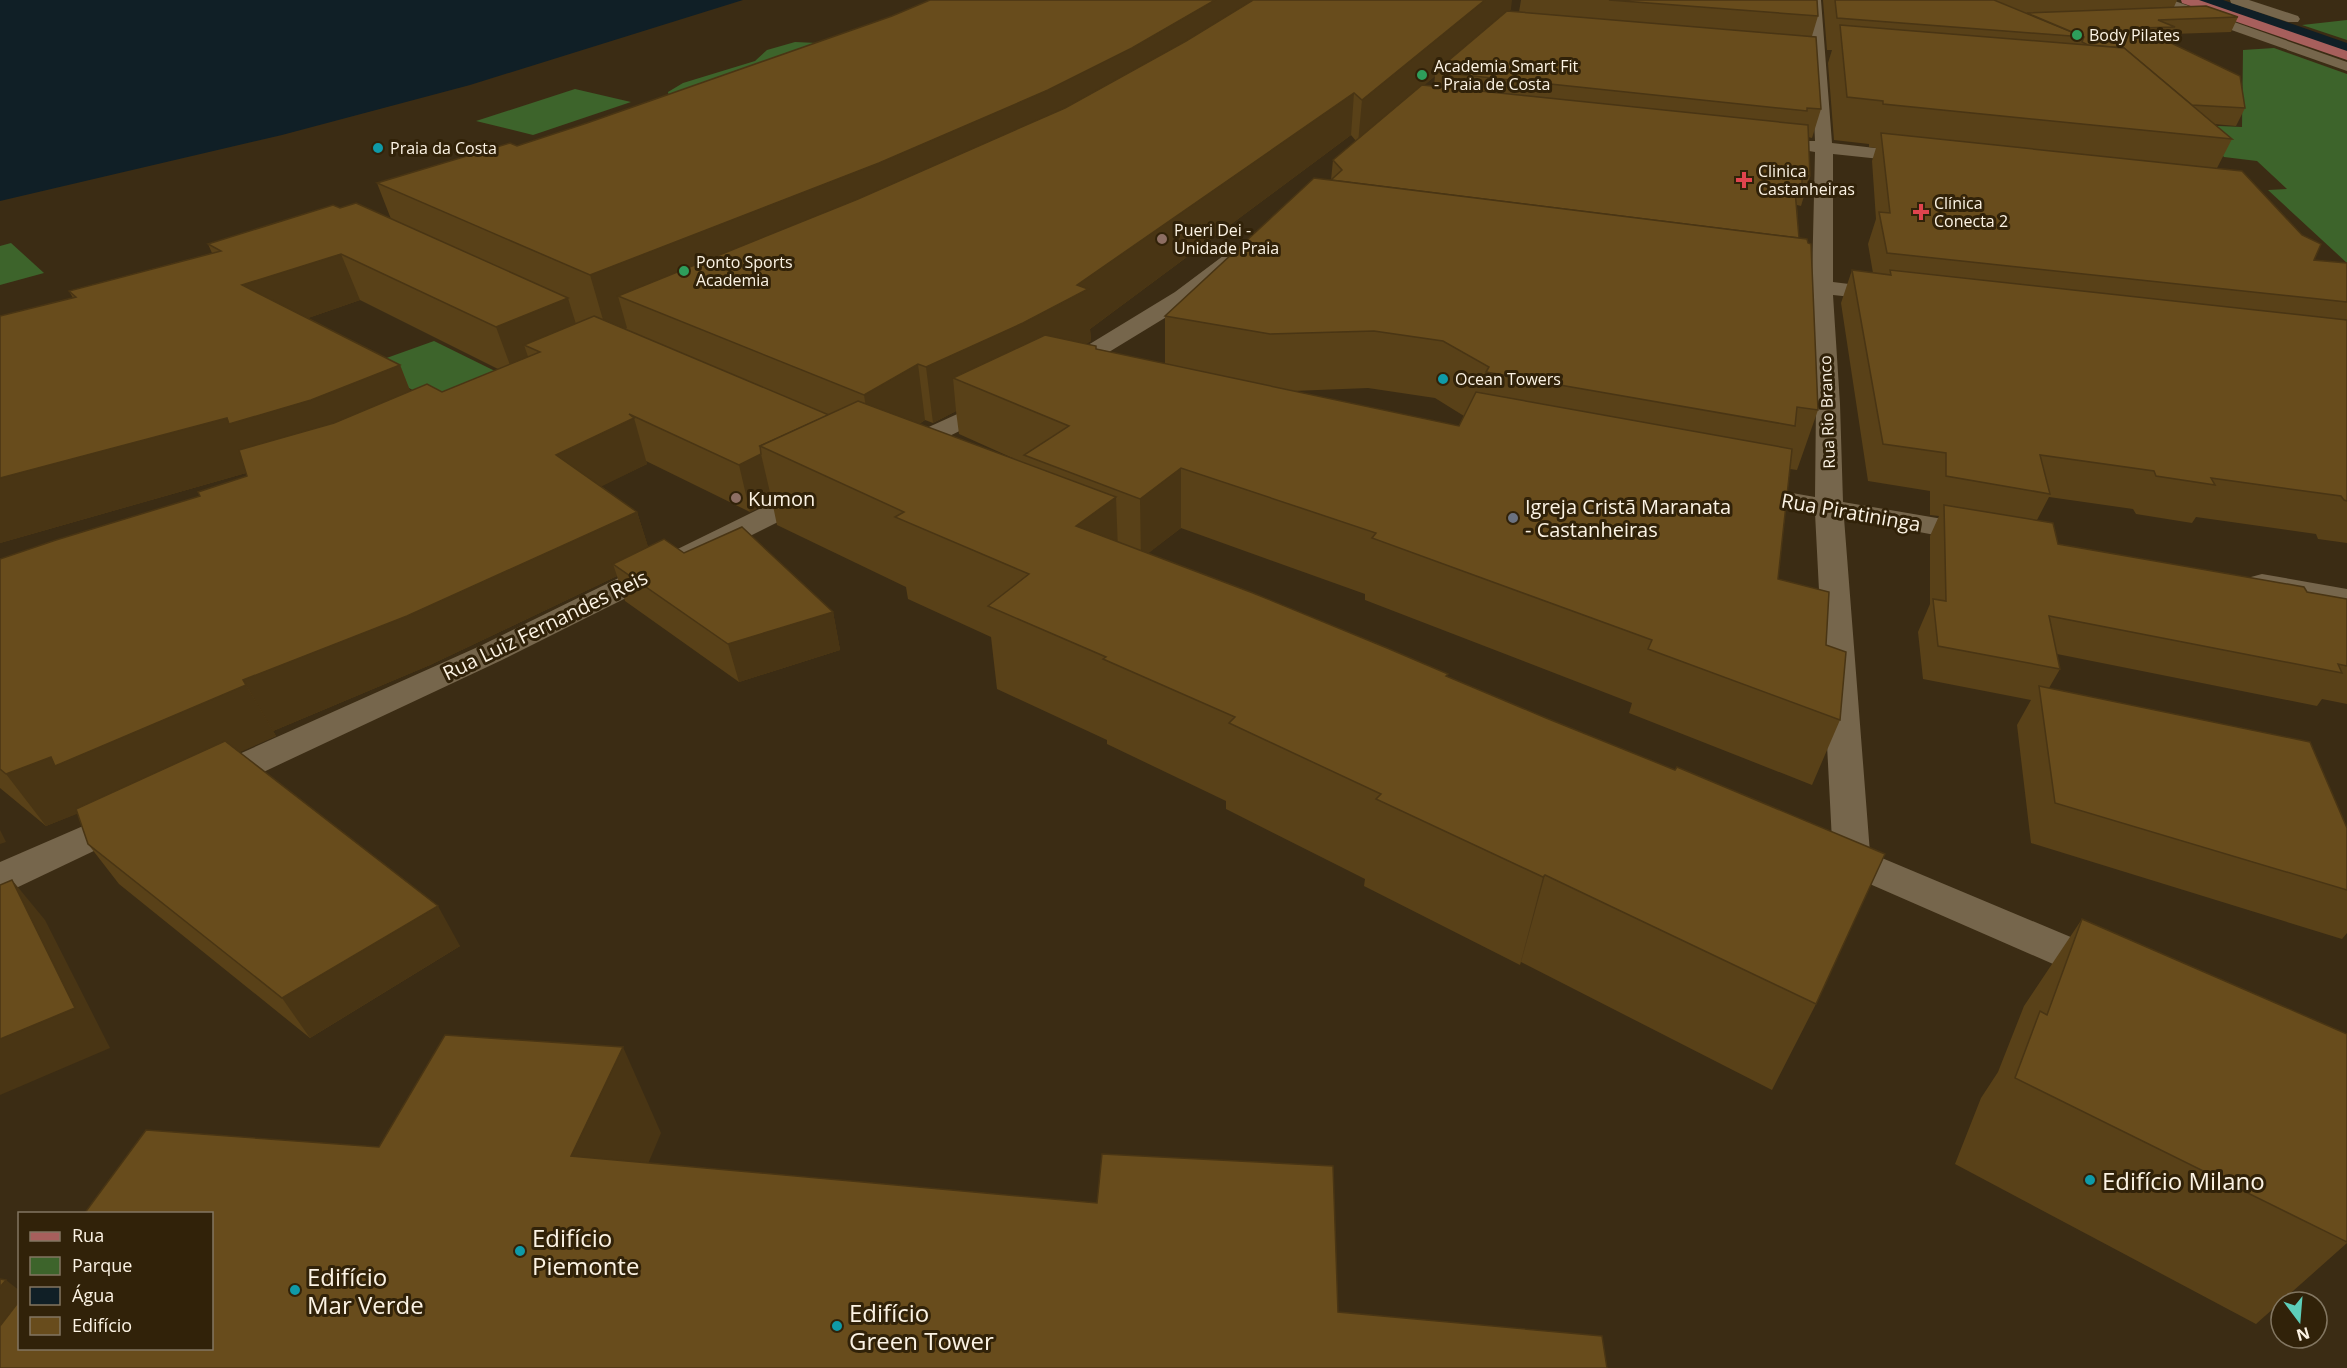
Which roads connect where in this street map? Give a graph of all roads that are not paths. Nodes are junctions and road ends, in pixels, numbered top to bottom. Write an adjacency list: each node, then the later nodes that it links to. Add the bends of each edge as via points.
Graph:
1 (1815, 0): 13 (street, Rua Rio Branco)
2 (2160, 0): 6 (street)
3 (2187, 0): 10 (main road)
4 (2214, 0): 9 (main road)
5 (2236, 0): 8 (street)
6 (2202, 14): 7 (street); 11 (street)
7 (2167, 15)
8 (2293, 19)
9 (2347, 45)
10 (2347, 56)
11 (2347, 67)
12 (1789, 144): 13 (street)
13 (1824, 148): 14 (street); 17 (street, Rua Rio Branco)
14 (1930, 160)
15 (1258, 239): 19 (street, via 1183,297)
16 (1752, 278): 17 (street)
17 (1822, 288): 18 (street); 24 (street, Rua Rio Branco)
18 (1903, 297)
19 (1074, 365): 20 (street); 21 (street, via 873,464)
20 (1109, 372)
21 (907, 477)
22 (842, 480): 28 (street, Rua Luiz Fernandes Reis, via 491,653)
23 (1716, 487): 24 (street, Rua Piratininga)
24 (1829, 508): 25 (street, Rua Piratininga); 31 (street, Rua Rio Branco)
25 (2006, 539)
26 (2241, 579): 27 (street)
27 (2347, 597)
28 (185, 794)
29 (153, 808): 32 (street)
30 (1807, 842): 31 (street)
31 (1852, 860): 33 (street)
32 (0, 879)
33 (2132, 982)

